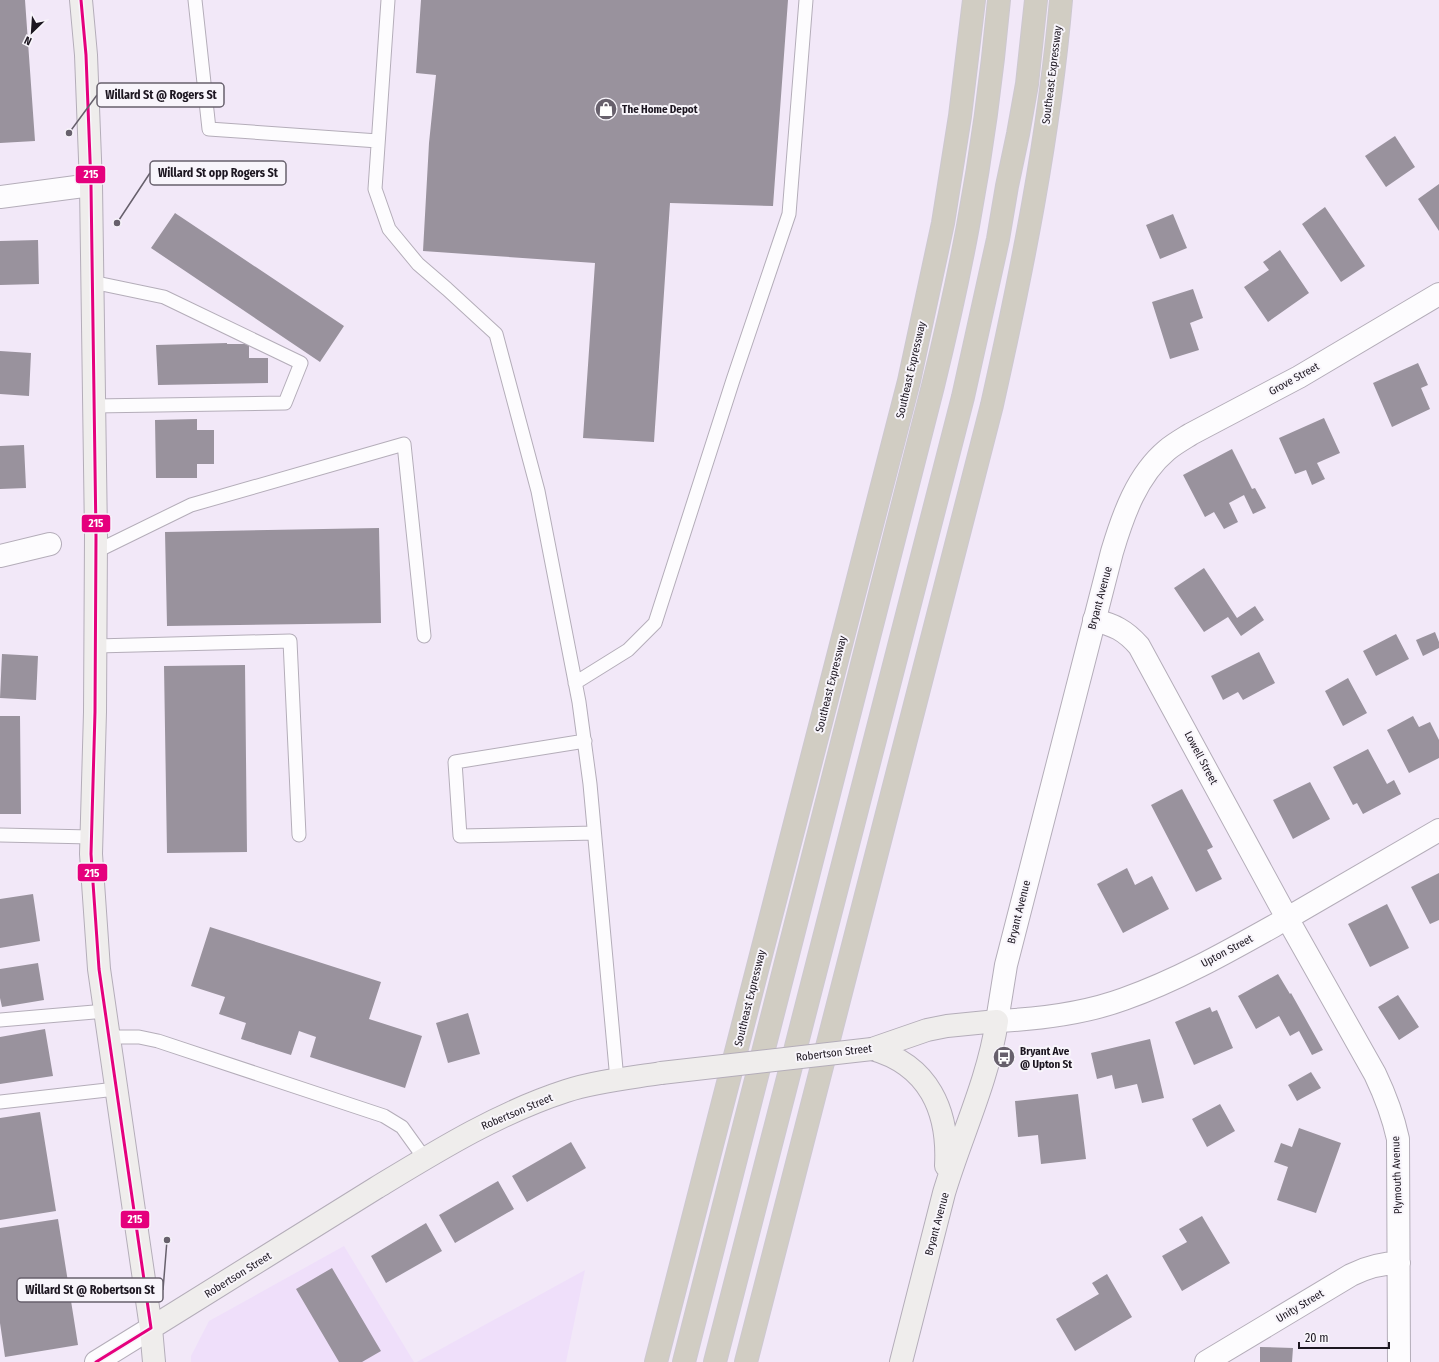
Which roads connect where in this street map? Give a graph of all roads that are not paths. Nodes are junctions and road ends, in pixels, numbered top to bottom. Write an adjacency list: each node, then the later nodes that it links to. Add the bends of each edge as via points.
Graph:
1 (81, 0): 10 (main road, via 86,55)
2 (195, 0): 9 (lane, via 209,129)
3 (388, 0): 9 (lane)
4 (806, 0): 22 (lane, via 789,214 655,623 628,650)
5 (974, 0): 44 (highway, Southeast Expressway, via 960,116 943,223 911,373)
6 (999, 0): 45 (highway, via 977,173 933,386)
7 (1036, 0): 46 (highway, via 1027,84 997,246 970,367)
8 (1061, 0): 47 (highway, Southeast Expressway, via 1052,88 1033,207 992,405)
9 (378, 141): 22 (lane, via 375,189 389,229 418,264 496,334 538,491)
10 (91, 185): 11 (street); 12 (main road)
11 (0, 197)
12 (92, 282): 14 (main road); 14 (lane, via 164,297 301,363 284,403)
13 (1439, 294): 15 (street, Grove Street, via 1299,377 1191,434 1168,449)
14 (94, 406): 17 (main road)
15 (1151, 466): 19 (street, Bryant Avenue, via 1136,489 1123,519)
16 (50, 544): 18 (street)
17 (95, 552): 20 (lane, via 191,505 404,444); 21 (main road)
18 (0, 556)
19 (1094, 620): 29 (street, Lowell Street, via 1120,629 1139,646); 32 (street, Bryant Avenue, via 1006,965)
20 (424, 636)
21 (96, 646): 27 (lane, via 290,642); 28 (main road)
22 (575, 683): 23 (lane)
23 (585, 741): 25 (lane); 25 (lane, via 455,762 460,836)
24 (1439, 830): 29 (street, Upton Street)
25 (594, 833): 35 (lane)
26 (0, 835): 28 (lane)
27 (299, 835)
28 (92, 837): 30 (main road, via 99,969)
29 (1287, 918): 32 (street, Upton Street, via 1225,953 1124,999 1065,1015); 40 (street, Plymouth Avenue, via 1375,1074 1393,1117 1398,1139 1399,1163)
30 (106, 1011): 31 (lane); 33 (main road)
31 (0, 1020)
32 (997, 1022): 34 (main road, Robertson Street, via 928,1030); 39 (main road, Bryant Avenue, via 988,1065)
33 (109, 1037): 36 (main road); 38 (lane, via 138,1037 158,1041 384,1116 402,1126)
34 (872, 1049): 35 (main road, Robertson Street, bridge); 39 (main road, via 896,1057 909,1066 930,1089 938,1105 947,1144)
35 (617, 1080): 38 (main road, Robertson Street, via 567,1091 514,1111)
36 (116, 1089): 37 (lane); 41 (main road)
37 (0, 1102)
38 (425, 1159): 41 (main road, Robertson Street)
39 (944, 1194): 48 (main road, Bryant Avenue)
40 (1399, 1263): 49 (street, Unity Street, via 1374,1265 1356,1272); 50 (street, Plymouth Avenue)
41 (151, 1328): 42 (street, Robertson Street); 43 (main road)
42 (96, 1362)
43 (154, 1362)
44 (656, 1362)
45 (684, 1362)
46 (715, 1362)
47 (746, 1362)
48 (901, 1362)
49 (1206, 1362)
50 (1399, 1362)

